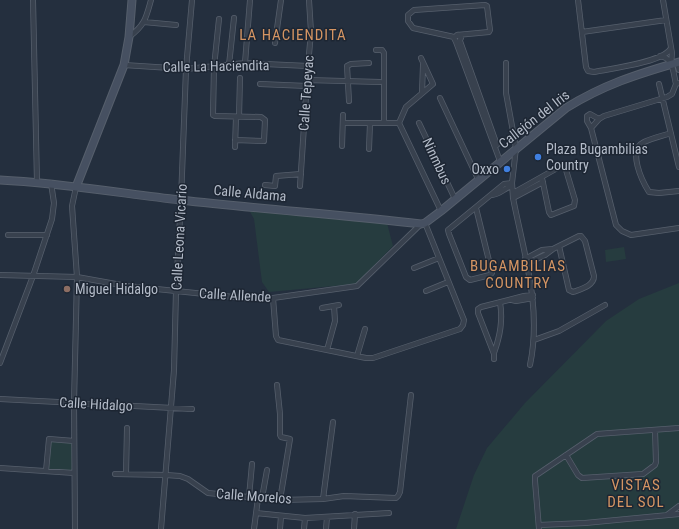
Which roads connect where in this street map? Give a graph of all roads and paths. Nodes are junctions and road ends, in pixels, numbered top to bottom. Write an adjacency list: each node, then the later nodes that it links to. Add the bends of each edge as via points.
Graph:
1 (33, 0): 66 (street)
2 (132, 0): 16 (street)
3 (150, 0): 13 (street)
4 (192, 0): 32 (street, Calle Leona Vicario)
5 (250, 0): 25 (street)
6 (280, 0): 18 (street)
7 (309, 0): 30 (street, Calle Tepeyac, via 312,32)
8 (578, 0): 15 (street)
9 (663, 0): 12 (street)
10 (234, 18): 28 (street)
11 (219, 19): 31 (street)
12 (666, 20): 15 (street); 19 (street)
13 (144, 22): 14 (street); 16 (street)
14 (176, 25)
15 (582, 32): 21 (street, via 588,71 641,63)
16 (129, 37): 27 (street)
17 (457, 39): 17 (street, via 489,32 485,5 414,10 408,15 408,21 413,28); 60 (street)
18 (275, 43)
19 (671, 48): 21 (street, via 668,53); 29 (street)
20 (376, 50): 50 (street, via 382,50 384,53)
21 (660, 56): 29 (street)
22 (421, 58): 26 (street)
23 (369, 63): 35 (street, via 348,65)
24 (506, 63): 58 (street, via 506,93)
25 (245, 64): 28 (street, Calle La Haciendita); 30 (street, Calle La Haciendita)
26 (423, 64): 41 (street); 41 (street, via 433,84)
27 (124, 65): 32 (street, Calle La Haciendita); 71 (street)
28 (229, 65): 31 (street, Calle La Haciendita)
29 (677, 65): 37 (street); 58 (street, Callejón del Iris, via 634,75 586,96 566,108)
30 (308, 66): 34 (street, Calle Tepeyac)
31 (214, 67): 32 (street, Calle La Haciendita); 46 (street, via 213,114)
32 (186, 69): 75 (street, Calle Leona Vicario)
33 (240, 78): 46 (street)
34 (307, 80): 35 (street); 40 (street, Calle Tepeyac)
35 (348, 81): 36 (street); 44 (street)
36 (380, 82)
37 (677, 83): 43 (street, via 672,94)
38 (260, 84): 40 (street)
39 (658, 84): 43 (street)
40 (307, 86): 62 (street, Calle Tepeyac)
41 (422, 92): 51 (street, via 406,106)
42 (440, 98): 63 (street)
43 (662, 98): 47 (street); 54 (street)
44 (349, 101)
45 (343, 115): 48 (street)
46 (238, 117): 55 (street); 55 (street, via 264,118 264,141)
47 (599, 119): 53 (street); 53 (street, via 592,114 587,116)
48 (343, 123): 49 (street); 56 (street)
49 (370, 123): 50 (street); 59 (street)
50 (384, 123): 51 (street)
51 (399, 123): 77 (street)
52 (419, 123): 74 (street, Ninmbus)
53 (591, 128): 79 (street, via 616,225 622,232 631,235)
54 (671, 133): 61 (street); 72 (street, via 643,142 635,153 649,192)
55 (235, 140): 57 (street)
56 (342, 146)
57 (235, 147)
58 (516, 148): 60 (street, Callejón del Iris); 68 (street)
59 (369, 149)
60 (502, 160): 63 (street, Callejón del Iris)
61 (679, 167)
62 (301, 174): 69 (street, via 276,176 275,186); 70 (street, Calle Tepeyac)
63 (478, 179): 74 (street, Callejón del Iris)
64 (0, 180): 66 (street, Calle Aldama)
65 (542, 180): 65 (street, via 564,166 575,200 574,206 552,215 549,212); 73 (street)
66 (37, 182): 67 (street, Calle Aldama)
67 (52, 183): 71 (street, Calle Aldama); 81 (street, via 54,203)
68 (512, 184): 73 (street); 76 (street)
69 (265, 185)
70 (300, 186)
71 (76, 187): 75 (street, Calle Aldama); 88 (street, via 72,206)
72 (679, 191)
73 (513, 196): 84 (street)
74 (454, 199): 77 (street, Callejón del Iris)
75 (181, 200): 78 (street, Calle Aldama); 90 (street, Calle Leona Vicario)
76 (476, 208): 76 (street, via 448,231 466,277 470,280 492,273)
77 (440, 211): 78 (street, Callejón del Iris)
78 (423, 224): 83 (street); 93 (street, Calle Allende, via 357,286)
79 (679, 228)
80 (8, 235): 81 (street)
81 (47, 235): 87 (street)
82 (559, 246): 82 (street, via 569,290 573,292 591,284 594,276 583,237 579,236); 84 (street)
83 (439, 258): 85 (street); 89 (street)
84 (526, 262): 92 (street)
85 (414, 268)
86 (0, 275): 87 (street, Calle Allende)
87 (33, 276): 88 (street, Calle Allende); 101 (street)
88 (77, 277): 90 (street, Calle Allende); 106 (street)
89 (448, 282): 91 (street); 100 (street, via 464,320 460,329 373,358)
90 (176, 291): 93 (street, Calle Allende, via 253,299); 107 (street, Calle Leona Vicario)
91 (426, 291)
92 (533, 297): 94 (street, via 524,296); 98 (street)
93 (273, 298): 99 (street, via 278,340)
94 (500, 302): 94 (street, via 478,310 494,356 501,327)
95 (605, 305): 98 (street, via 559,331)
96 (322, 308): 99 (street, via 337,306)
97 (365, 329): 100 (street)
98 (534, 340): 102 (street)
99 (327, 350): 100 (street)
100 (357, 356)
101 (0, 362)
102 (530, 365)
103 (277, 385): 126 (street, via 280,435 290,439)
104 (411, 395): 125 (street, Calle Morelos, via 398,498 344,496)
105 (0, 399): 106 (street, Calle Hidalgo)
106 (74, 402): 107 (street, Calle Hidalgo); 113 (street)
107 (171, 408): 108 (street, Calle Hidalgo); 122 (street, Calle Leona Vicario)
108 (192, 409)
109 (333, 422): 125 (street)
110 (127, 428): 121 (street)
111 (679, 428): 112 (street)
112 (655, 430): 114 (street, via 597,434); 114 (street, via 656,463 643,474 582,478)
113 (74, 440): 118 (street, via 49,439); 119 (street)
114 (566, 455): 136 (street, via 535,476)
115 (252, 464): 123 (street)
116 (0, 468): 118 (street)
117 (266, 470): 124 (street)
118 (46, 471): 119 (street)
119 (74, 473): 137 (street)
120 (115, 474): 121 (street, Calle Morelos)
121 (126, 474): 122 (street, Calle Morelos)
122 (166, 474): 123 (street, Calle Morelos, via 186,478 208,493); 138 (street, Calle Leona Vicario)
123 (249, 497): 124 (street, Calle Morelos)
124 (260, 498): 126 (street, Calle Morelos); 128 (street)
125 (323, 499): 126 (street, Calle Morelos)
126 (280, 500)
127 (679, 506): 133 (street)
128 (256, 513): 132 (street); 139 (street)
129 (389, 513): 130 (street)
130 (355, 514): 134 (street); 143 (street)
131 (679, 514): 133 (street)
132 (281, 516): 135 (street); 140 (street)
133 (665, 516): 136 (street)
134 (327, 517): 135 (street); 142 (street)
135 (305, 518): 141 (street)
136 (539, 527)
137 (75, 529)
138 (161, 529)
139 (254, 529)
140 (280, 529)
141 (304, 529)
142 (326, 529)
143 (354, 529)

